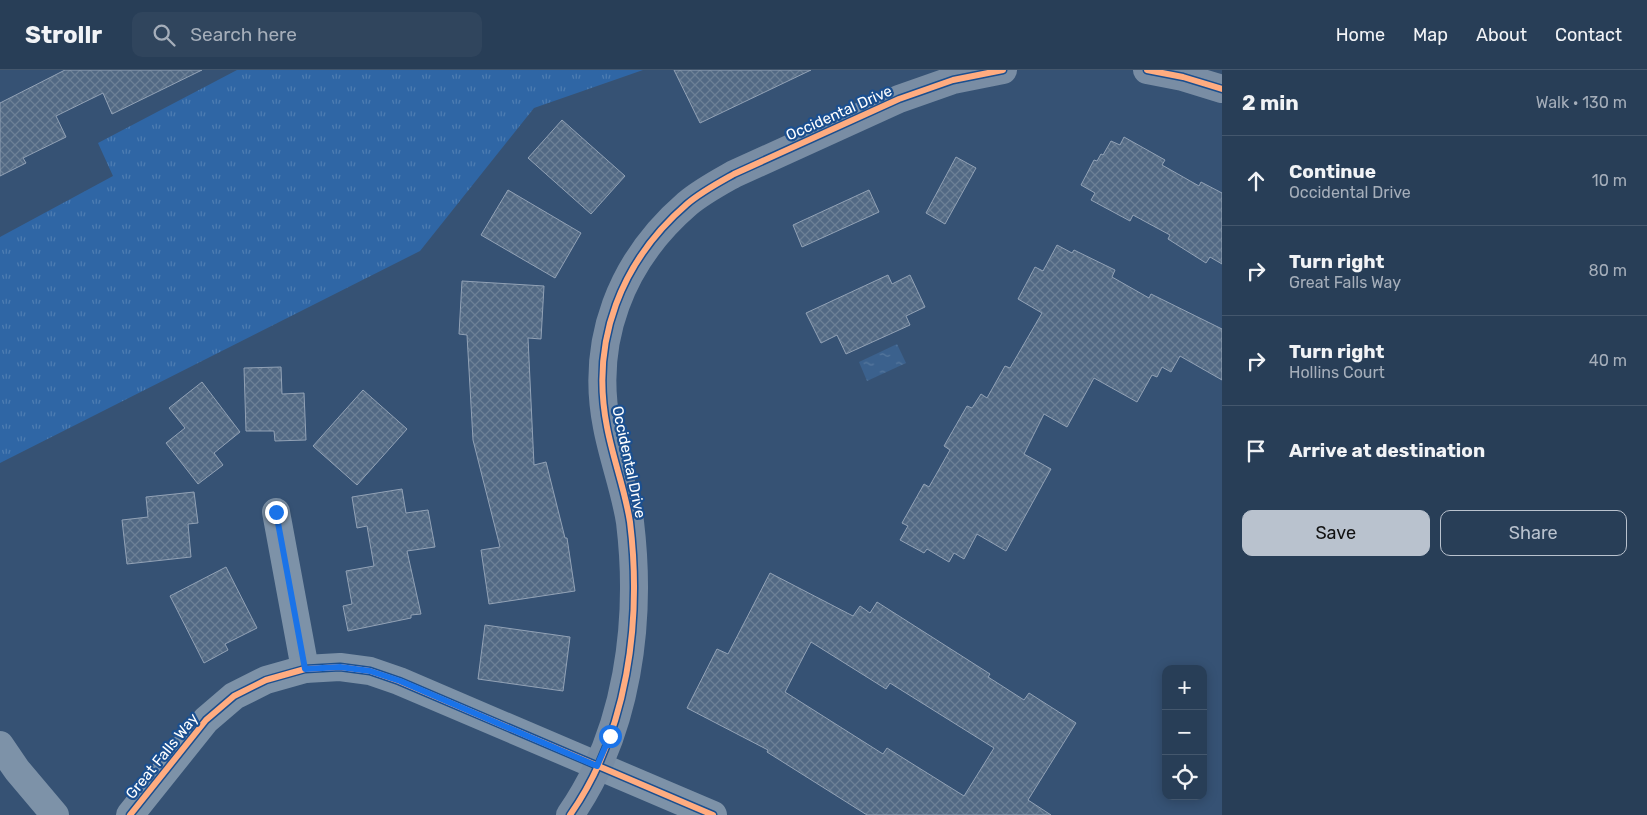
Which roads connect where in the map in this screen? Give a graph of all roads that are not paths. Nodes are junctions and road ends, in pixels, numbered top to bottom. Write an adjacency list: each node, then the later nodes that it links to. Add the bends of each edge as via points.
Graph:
1 (1004, 70): 7 (street, Occidental Drive, via 953,80 908,96 734,174 687,203 656,234 640,256 615,306 604,348 602,388 607,427 630,522 634,577 631,647 622,693 610,736)
2 (1147, 70): 3 (street)
3 (1222, 89)
4 (276, 512): 5 (street)
5 (305, 669): 7 (street, Great Falls Way, via 340,667 400,681); 9 (street, Great Falls Way, via 266,680 234,696 206,720)
6 (0, 745): 8 (street)
7 (597, 766): 10 (street, Occidental Drive); 11 (street, Great Falls Way)
8 (55, 815)
9 (130, 815)
10 (570, 815)
11 (713, 815)

